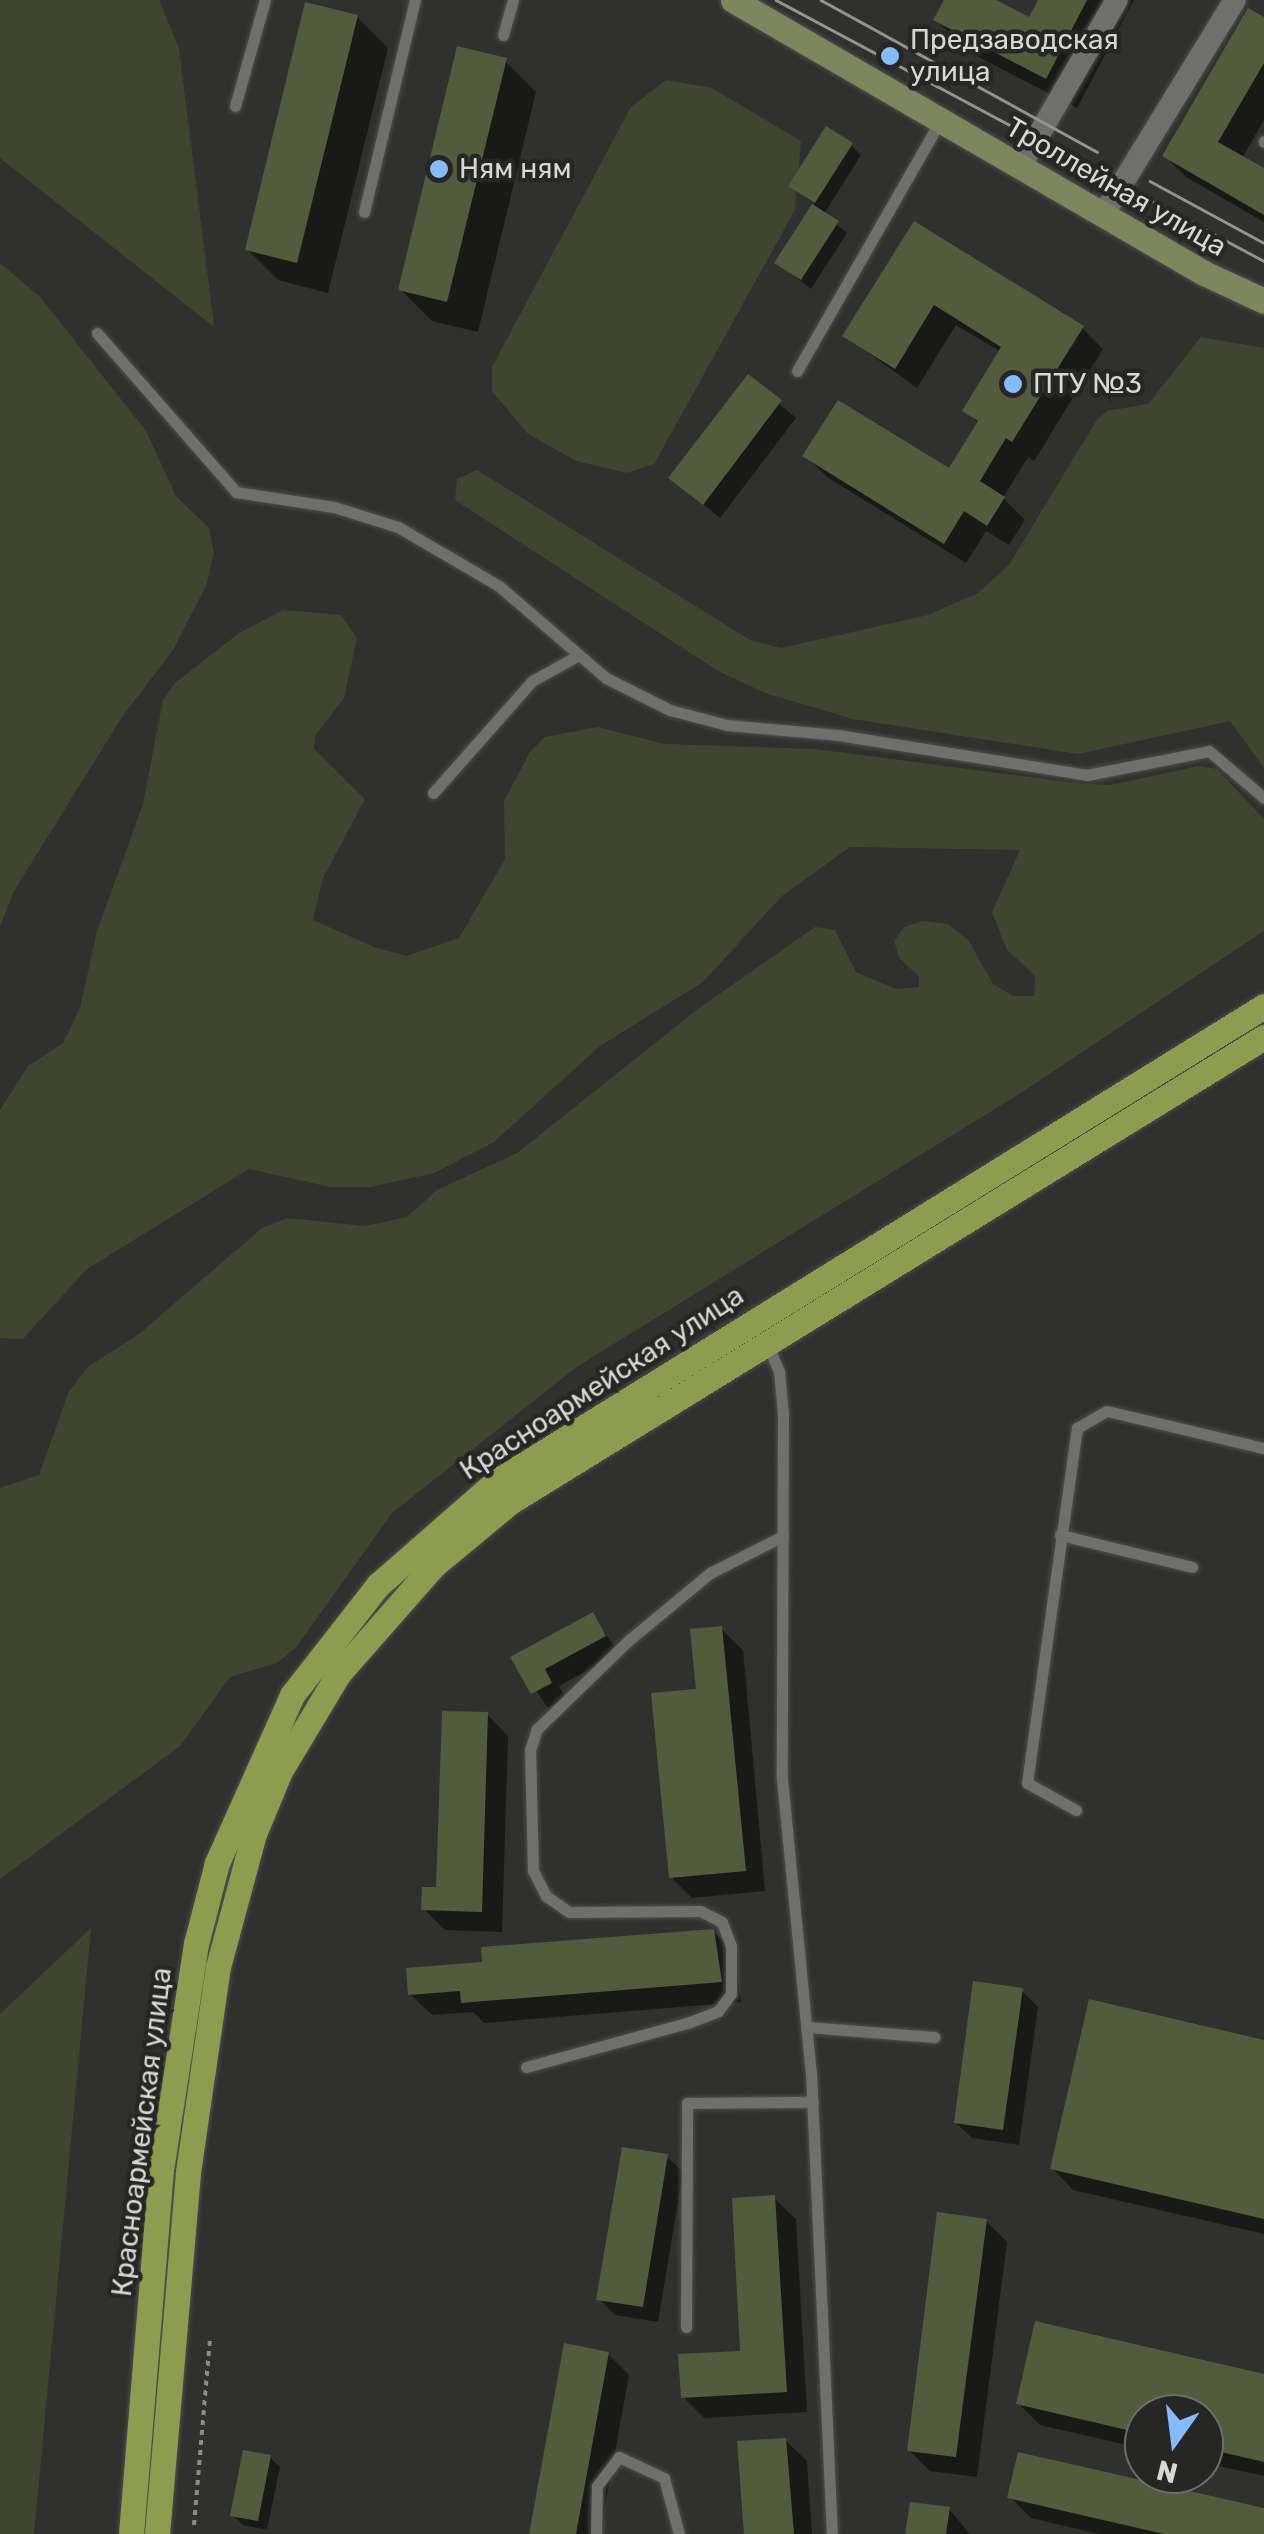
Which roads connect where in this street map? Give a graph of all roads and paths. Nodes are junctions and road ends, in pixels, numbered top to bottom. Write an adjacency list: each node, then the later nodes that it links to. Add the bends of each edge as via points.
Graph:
1 (265, 0): 8 (lane)
2 (416, 0): 11 (lane)
3 (512, 0): 7 (lane)
4 (733, 0): 9 (street, Троллейная улица)
5 (1117, 0): 10 (street)
6 (1235, 0): 12 (street)
7 (503, 35)
8 (235, 106)
9 (940, 121): 10 (street, Троллейная улица); 15 (lane)
10 (1020, 167): 12 (street, Троллейная улица)
11 (364, 212)
12 (1103, 215): 13 (street, Троллейная улица)
13 (1264, 301)
14 (97, 333): 16 (lane, via 236,492 334,507 398,528 499,586)
15 (796, 370)
16 (577, 656): 17 (lane, via 532,681); 18 (lane, via 642,698 728,725 838,735 1087,775 1209,751)
17 (433, 793)
18 (1264, 798)
19 (1264, 1006): 21 (main road, Красноармейская улица)
20 (1264, 1037): 21 (main road, Красноармейская улица)
21 (758, 1331): 24 (lane, via 781,1388); 34 (main road, Красноармейская улица, via 570,1432 435,1532 378,1585 284,1710 217,1863 196,1944 161,2170); 35 (main road, Красноармейская улица, via 510,1502 433,1566 339,1673 280,1771 235,1896 204,2046)
22 (1264, 1448): 23 (lane, via 1107,1411 1089,1417 1078,1428 1070,1456)
23 (1060, 1535): 25 (lane); 26 (lane, via 1027,1783)
24 (783, 1536): 27 (lane, via 782,1779); 29 (lane, via 710,1573 629,1640 537,1729 530,1750 533,1872 546,1896 569,1912 700,1912 722,1922 731,1946 731,1994 718,2011 690,2022)
25 (1192, 1567)
26 (1076, 1810)
27 (807, 2027): 28 (lane); 30 (lane)
28 (935, 2038)
29 (526, 2068)
30 (813, 2102): 31 (lane, via 688,2103); 38 (lane)
31 (686, 2327)
32 (210, 2337): 33 (path)
33 (194, 2525)
34 (131, 2534)
35 (157, 2534)
36 (596, 2534): 37 (lane, via 597,2486 619,2458 664,2478)
37 (678, 2534)
38 (832, 2534)

